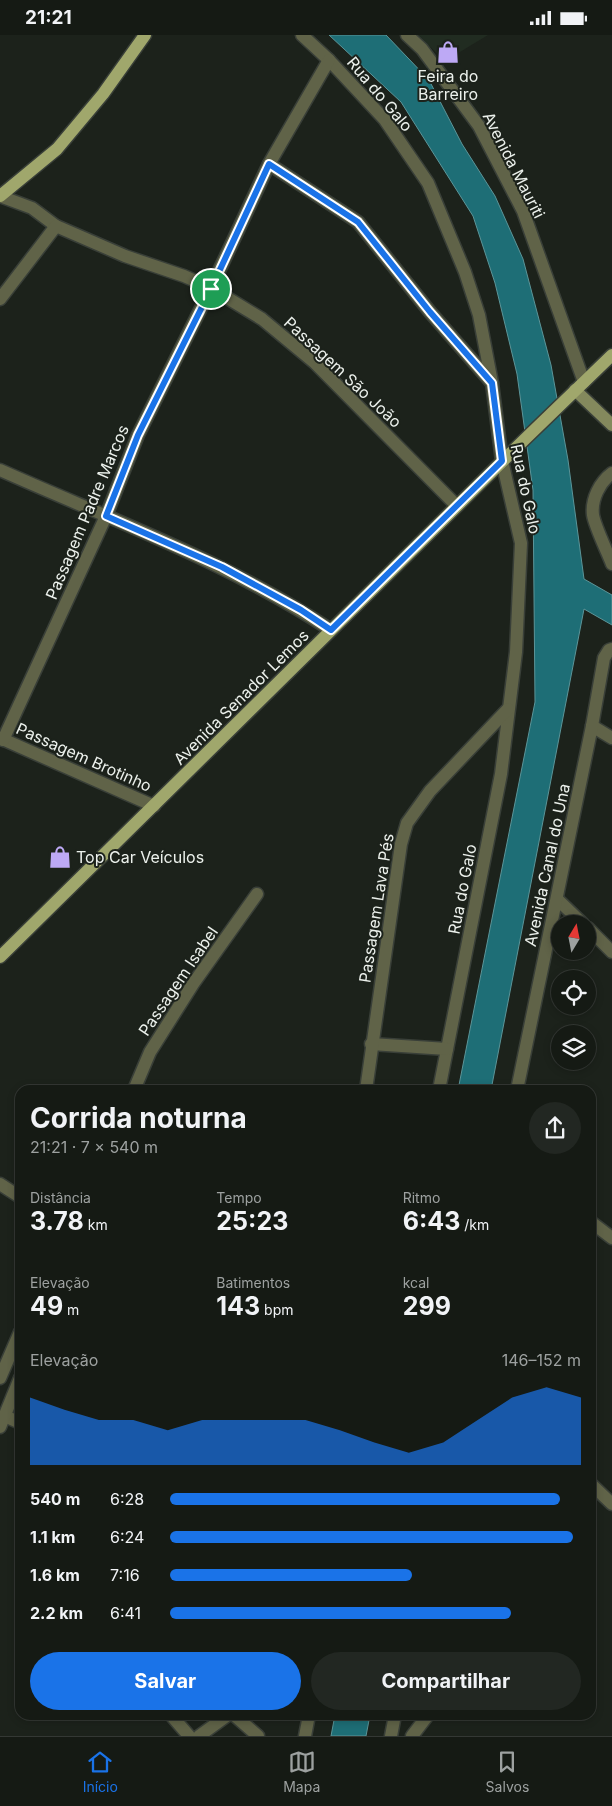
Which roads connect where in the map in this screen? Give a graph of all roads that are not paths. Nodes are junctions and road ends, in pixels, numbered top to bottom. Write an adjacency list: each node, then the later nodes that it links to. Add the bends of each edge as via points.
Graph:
1 (145, 35): 6 (main road, via 103,94 57,149)
2 (302, 35): 4 (street, Rua do Galo)
3 (407, 35): 12 (street, Avenida Mauriti, via 422,49 478,126 523,211)
4 (329, 60): 5 (street, Passagem Padre Marcos); 11 (street, Rua do Galo, via 385,120 428,183 479,315)
5 (269, 164): 8 (street, Passagem Padre Marcos); 11 (street, via 358,222)
6 (0, 196): 7 (street, Passagem São João, via 32,208)
7 (56, 226): 8 (street, Passagem São João); 9 (street)
8 (211, 289): 17 (street, Passagem São João, via 262,319 314,363); 18 (street, Passagem Padre Marcos, via 138,435)
9 (0, 299)
10 (612, 355): 12 (main road, Avenida Senador Lemos)
11 (492, 383): 14 (street, Rua do Galo)
12 (575, 390): 13 (main road); 14 (main road, Avenida Senador Lemos)
13 (612, 425)
14 (502, 461): 17 (main road, Avenida Senador Lemos); 22 (street, Rua do Galo, via 521,543 516,652)
15 (0, 470): 18 (street)
16 (612, 473): 19 (street, via 598,487 593,515)
17 (457, 506): 20 (main road, Avenida Senador Lemos)
18 (106, 516): 20 (street, via 222,567 286,601); 25 (street, Passagem Padre Marcos)
19 (612, 564)
20 (331, 630): 26 (main road, Avenida Senador Lemos)
21 (612, 649): 23 (street, Avenida Canal do Una, via 604,658)
22 (508, 709): 33 (street, Passagem Lava Pés, via 430,791 407,823); 34 (street, Rua do Galo, via 501,774)
23 (592, 727): 24 (street); 28 (street, Avenida Canal do Una)
24 (612, 738)
25 (2, 739): 26 (street, Passagem Brotinho)
26 (154, 806): 32 (main road, Avenida Senador Lemos)
27 (258, 894): 35 (street, Passagem Isabel, via 188,991 150,1052)
28 (557, 899): 29 (street); 38 (street, Avenida Canal do Una)
29 (574, 915)
30 (596, 936): 31 (street)
31 (612, 952)
32 (0, 957)
33 (371, 1044): 34 (street); 36 (street, Passagem Lava Pés)
34 (447, 1049): 37 (street, Rua do Galo)
35 (136, 1085)
36 (367, 1085)
37 (440, 1085)
38 (518, 1085)
39 (0, 1184): 40 (street)
40 (15, 1194)
41 (596, 1226): 42 (street)
42 (612, 1238)
43 (15, 1344): 44 (street)
44 (0, 1378)
45 (15, 1390): 46 (street)
46 (2, 1422): 47 (street)
47 (15, 1423)
48 (596, 1489): 49 (street)
49 (612, 1503)
50 (177, 1720): 56 (street)
51 (221, 1720): 57 (street)
52 (240, 1720): 58 (street)
53 (308, 1720): 59 (street)
54 (393, 1720): 60 (street)
55 (424, 1720): 61 (street)
56 (189, 1736)
57 (199, 1736)
58 (258, 1736)
59 (305, 1736)
60 (391, 1736)
61 (412, 1736)

